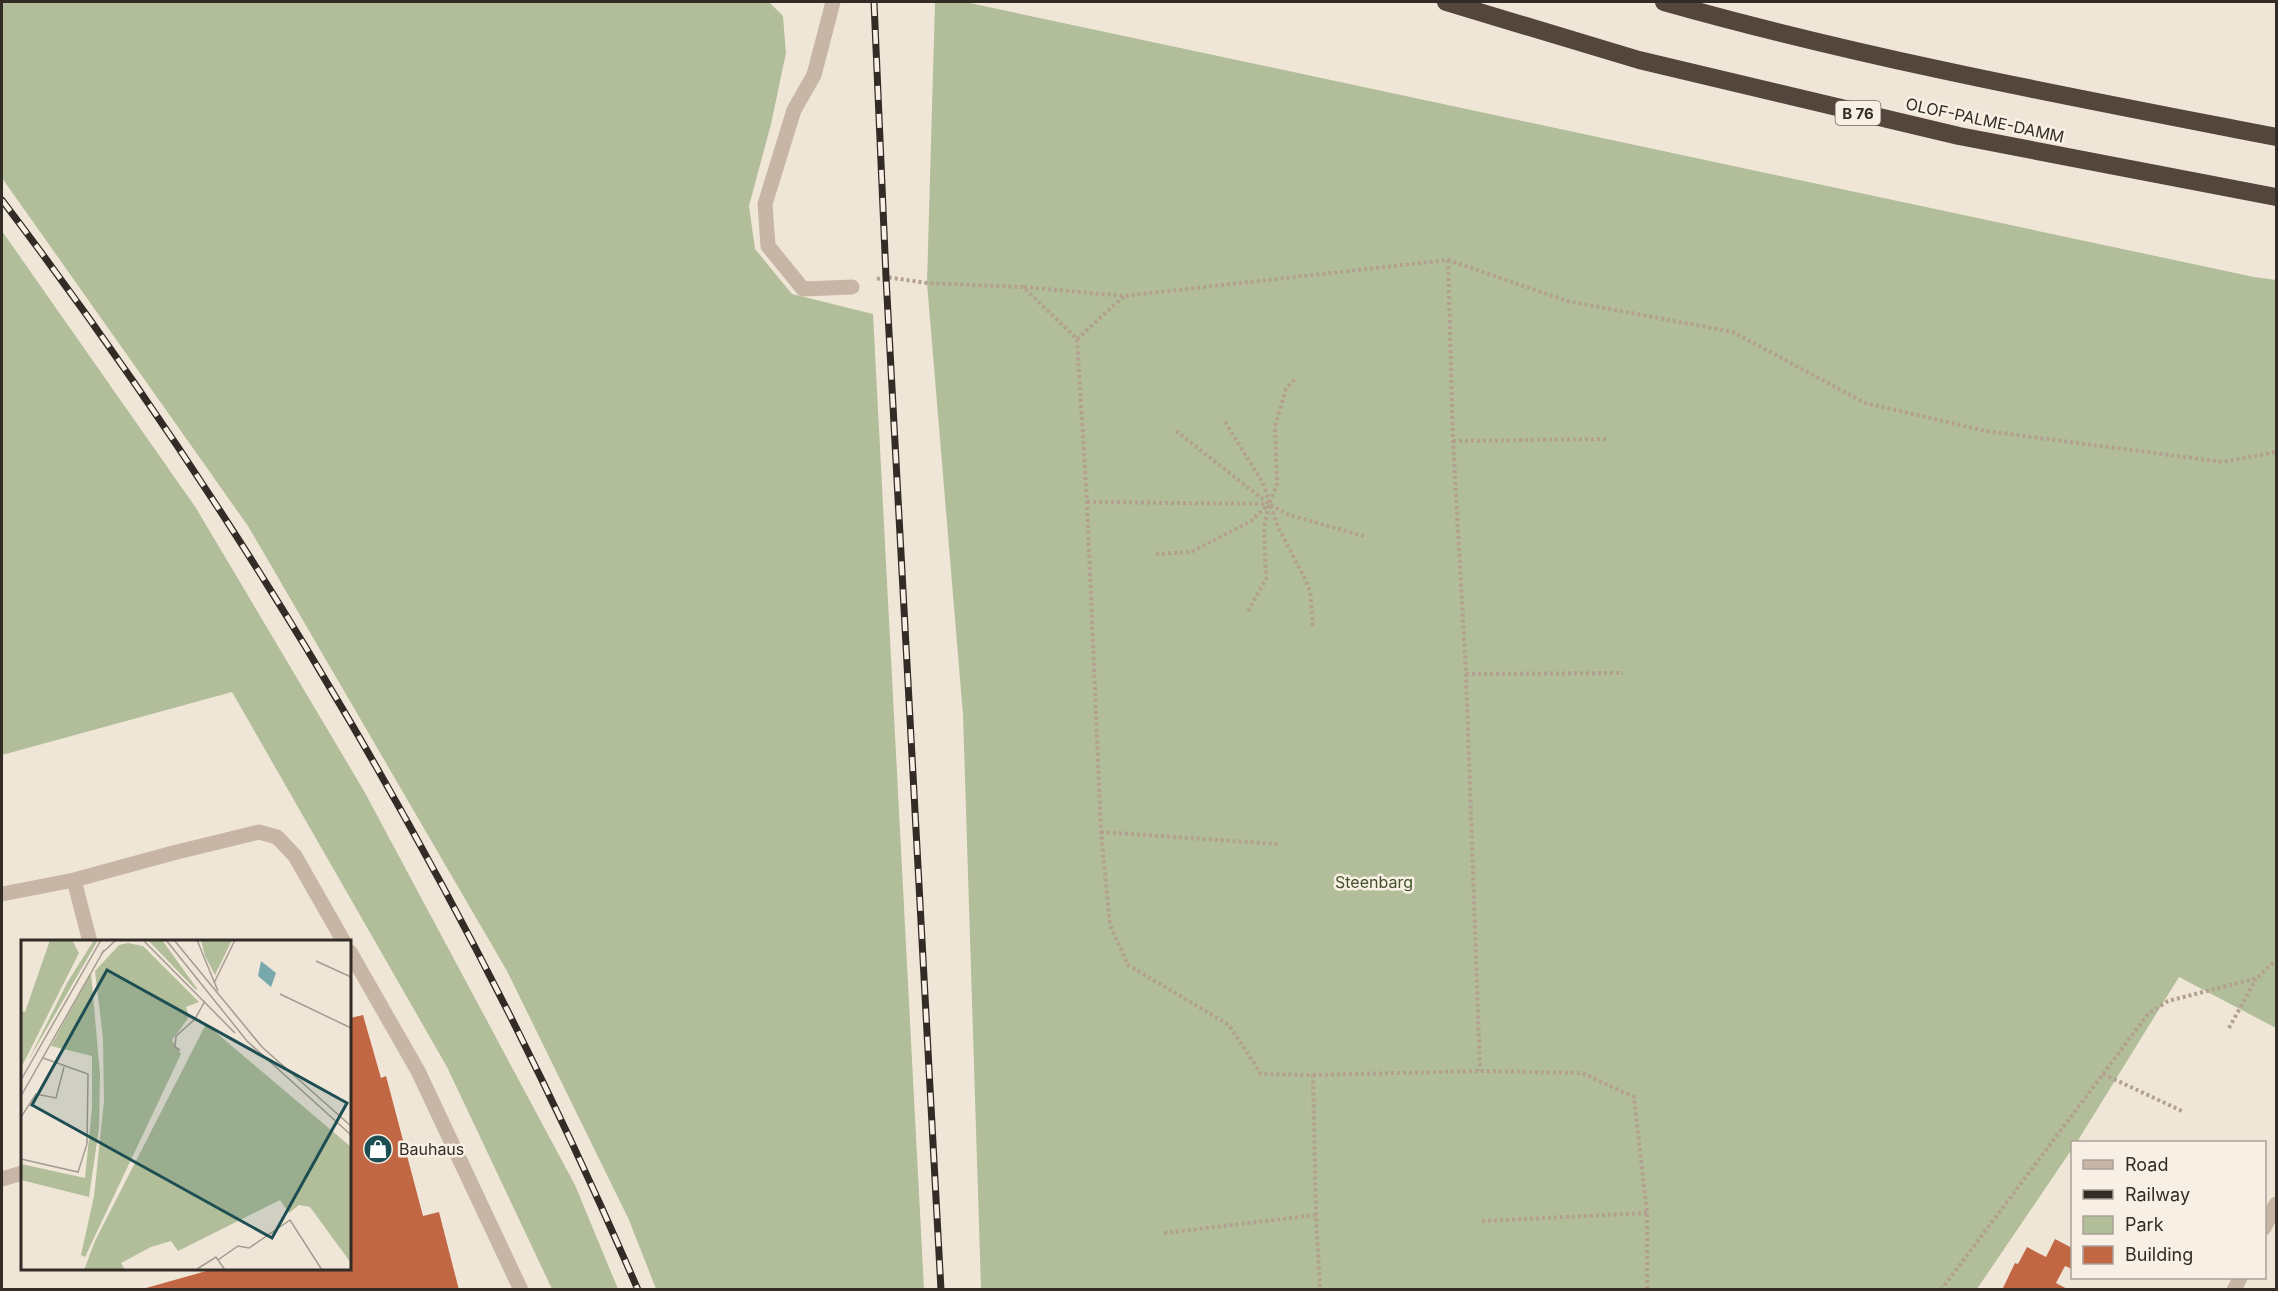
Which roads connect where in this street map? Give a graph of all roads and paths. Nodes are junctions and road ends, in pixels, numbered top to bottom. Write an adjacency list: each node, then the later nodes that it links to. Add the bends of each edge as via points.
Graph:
1 (833, 2): 7 (street, via 814,75 794,110 765,204 768,246 803,289)
2 (1446, 2): 5 (highway, OLOF-PALME-DAMM / B 76, via 1639,60 1959,136)
3 (1664, 2): 4 (highway, via 1955,74)
4 (2277, 137)
5 (2277, 197)
6 (1448, 260): 9 (path); 15 (path); 16 (path, via 1567,301 1733,332 1865,403 1964,426 2223,462)
7 (852, 287): 8 (path, via 886,277)
8 (1023, 287): 9 (path); 10 (path)
9 (1124, 296): 10 (path)
10 (1077, 339): 17 (path)
11 (1295, 379): 18 (path, via 1286,389 1275,426 1277,484)
12 (1225, 422): 18 (path, via 1263,483)
13 (1176, 431): 18 (path)
14 (1606, 439): 15 (path)
15 (1453, 441): 24 (path)
16 (2277, 452)
17 (1087, 501): 18 (path); 25 (path)
18 (1269, 504): 19 (path, via 1289,515); 20 (path, via 1251,520 1191,552); 21 (path, via 1264,528 1266,579); 22 (path, via 1310,591)
19 (1364, 536)
20 (1156, 554)
21 (1248, 611)
22 (1313, 626)
23 (1623, 673): 24 (path)
24 (1466, 674): 35 (path)
25 (1101, 832): 26 (path); 37 (path, via 1110,925 1128,965 1229,1025 1261,1074)
26 (1278, 844)
27 (74, 880): 28 (street); 29 (street); 30 (street, via 259,832 277,837 295,856)
28 (2, 894)
29 (89, 940)
30 (343, 940)
31 (351, 954): 47 (street, via 418,1071)
32 (2277, 960): 33 (path)
33 (2257, 978): 34 (path); 36 (path, via 2168,1001 2148,1014)
34 (2229, 1028)
35 (1480, 1071): 37 (path); 42 (path, via 1582,1073 1634,1097)
36 (2103, 1074): 38 (path); 50 (path)
37 (1313, 1075): 43 (path)
38 (2184, 1112)
39 (21, 1173): 40 (street)
40 (2, 1179)
41 (2277, 1204): 45 (street)
42 (1647, 1213): 44 (path); 49 (path)
43 (1316, 1215): 46 (path); 48 (path)
44 (1482, 1221)
45 (2266, 1226)
46 (1164, 1233)
47 (521, 1290)
48 (1320, 1290)
49 (1647, 1290)
50 (1941, 1290)

